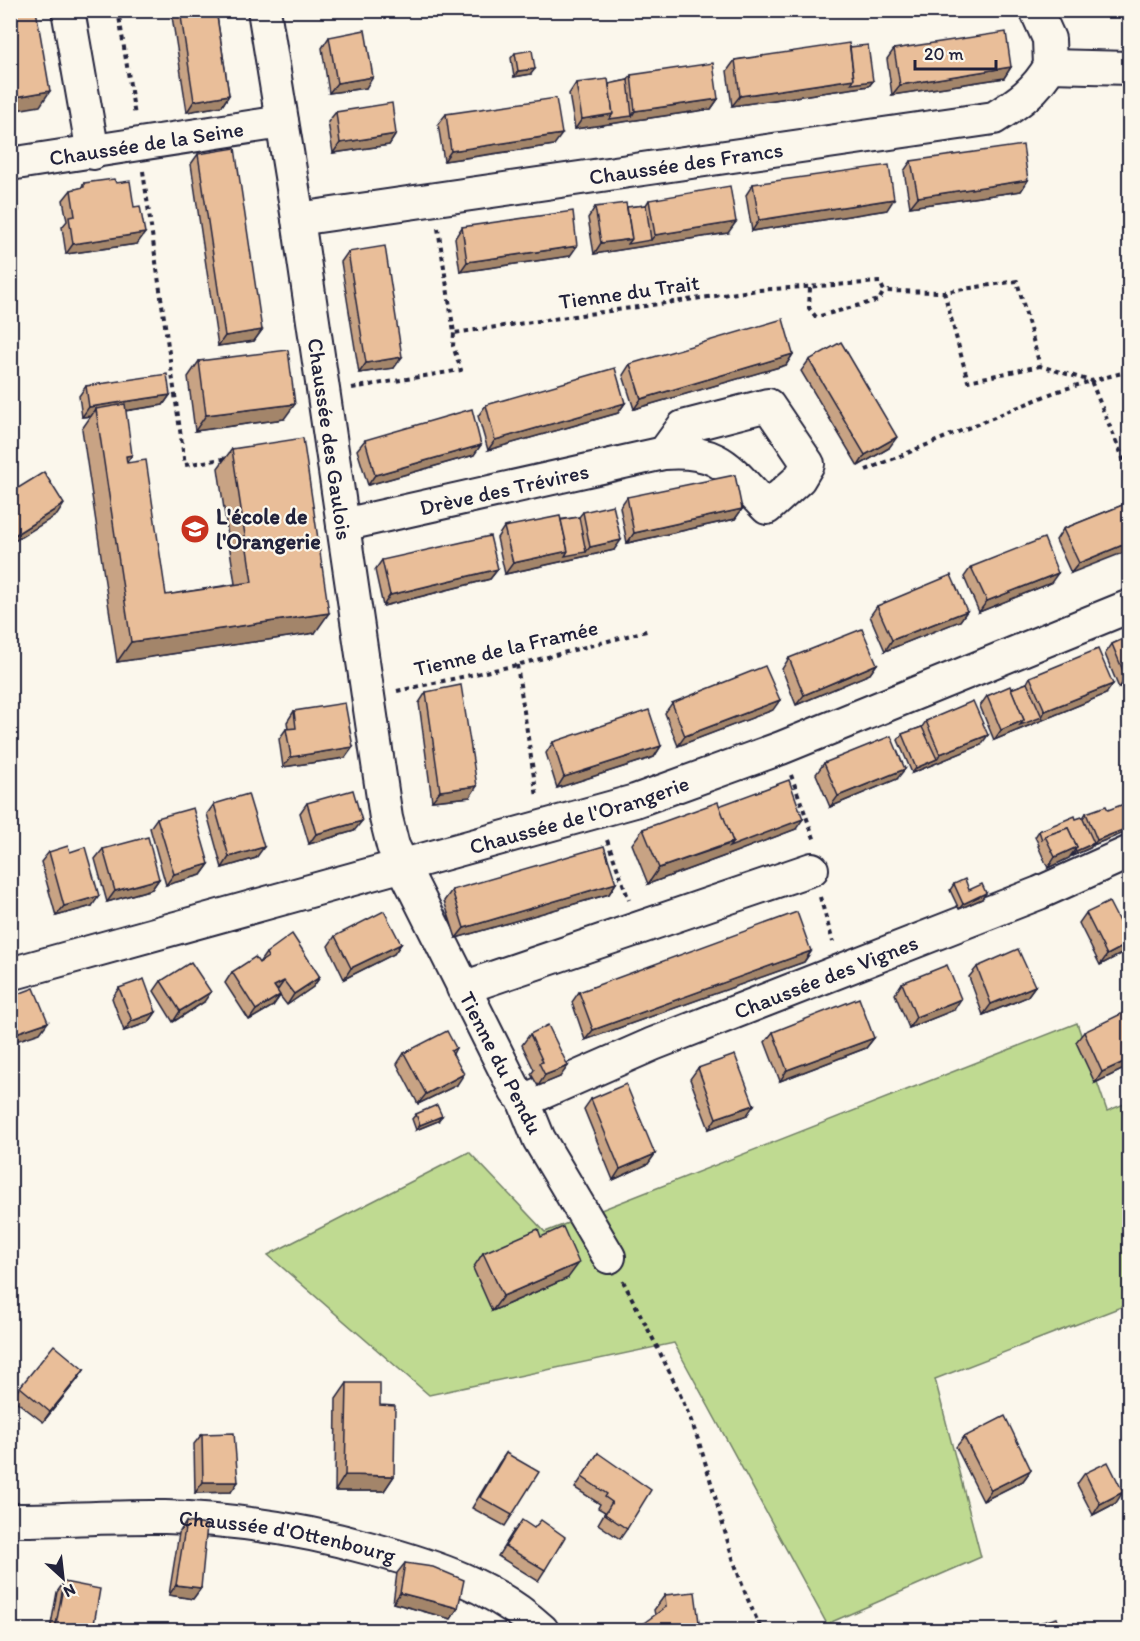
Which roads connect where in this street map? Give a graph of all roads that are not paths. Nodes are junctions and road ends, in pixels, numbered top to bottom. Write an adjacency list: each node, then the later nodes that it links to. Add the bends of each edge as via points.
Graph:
1 (68, 10): 7 (street)
2 (264, 10): 6 (street, Chaussée des Gaulois)
3 (1036, 10): 4 (street, via 1049,39)
4 (1050, 66): 5 (street); 9 (street, Chaussée des Francs, via 1040,86 994,118)
5 (1130, 68)
6 (282, 122): 7 (street, Chaussée de la Seine); 9 (street, Chaussée des Gaulois)
7 (93, 153): 8 (street, Chaussée de la Seine)
8 (10, 164)
9 (298, 219): 11 (street, Chaussée des Gaulois)
10 (664, 453): 11 (street, Drève des Trévires)
11 (343, 525): 14 (street, Chaussée des Gaulois, via 386,818)
12 (1130, 606): 14 (street, Chaussée de l'Orangerie, via 781,748 598,813)
13 (1130, 852): 18 (street, Chaussée des Vignes, via 1039,893 590,1070 530,1098)
14 (402, 865): 16 (street, Chaussée de l'Orangerie); 17 (street, Tienne du Pendu)
15 (812, 869): 17 (street)
16 (10, 974)
17 (463, 988): 18 (street, Tienne du Pendu)
18 (522, 1097): 19 (street, Tienne du Pendu, via 539,1139)
19 (609, 1257)
20 (10, 1520): 21 (street, Chaussée d'Ottenbourg, via 166,1518 305,1531 414,1559 452,1574 506,1602)
21 (542, 1630)

